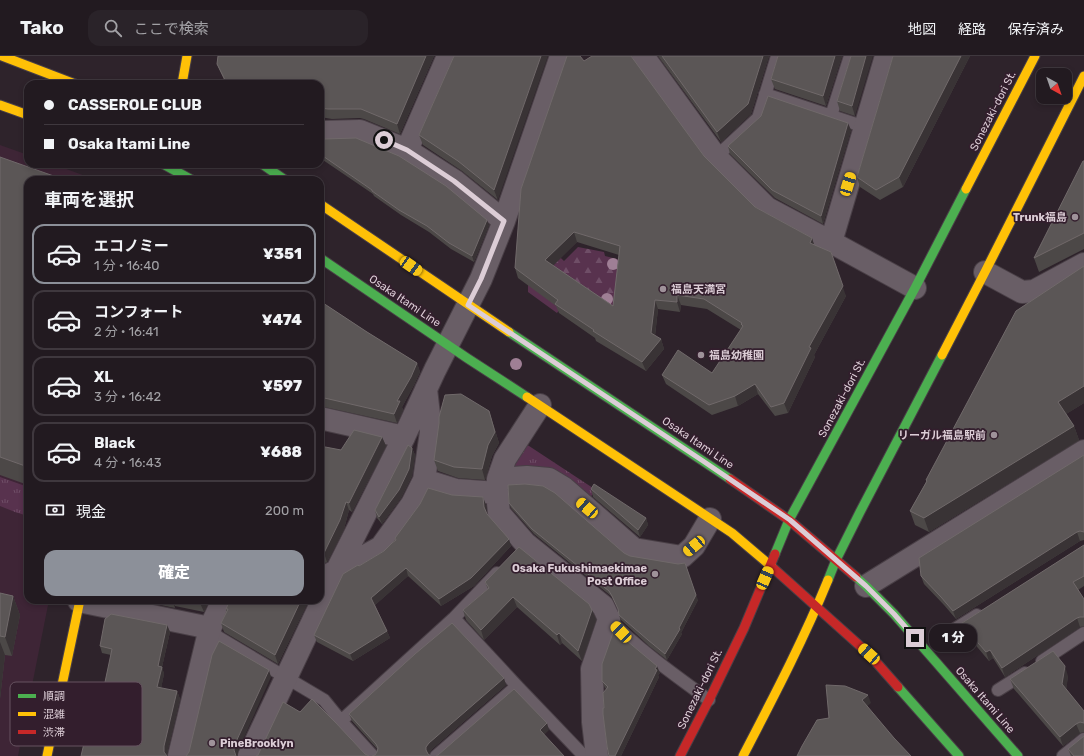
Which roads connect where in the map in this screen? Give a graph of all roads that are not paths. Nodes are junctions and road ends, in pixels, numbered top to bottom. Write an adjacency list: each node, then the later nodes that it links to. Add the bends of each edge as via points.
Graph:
1 (2, 56): 11 (main road)
2 (187, 56): 12 (main road)
3 (448, 56): 19 (street)
4 (561, 56): 26 (street)
5 (643, 56): 20 (street)
6 (776, 56): 13 (lane)
7 (850, 56): 16 (lane)
8 (886, 56): 17 (street)
9 (1035, 56): 31 (main road, Sonezaki-dori St.)
10 (1084, 76): 30 (main road)
11 (65, 80)
12 (183, 80)
13 (765, 94): 16 (lane); 20 (lane, via 758,118)
14 (0, 105): 15 (main road)
15 (24, 114)
16 (831, 116): 17 (lane)
17 (866, 127): 27 (street)
18 (324, 132): 19 (street, via 360,131)
19 (407, 150): 26 (street, via 454,181)
20 (716, 158): 27 (street, via 767,208)
21 (168, 168): 23 (main road)
22 (268, 168): 24 (main road)
23 (184, 176)
24 (279, 176)
25 (324, 207): 32 (main road, Osaka Itami Line)
26 (504, 221): 32 (street)
27 (831, 242): 31 (street)
28 (324, 261): 33 (main road, Osaka Itami Line)
29 (1084, 264): 30 (street, via 1028,292 1022,292)
30 (985, 272): 43 (main road)
31 (915, 288): 42 (main road, Sonezaki-dori St.)
32 (468, 305): 33 (street); 42 (main road, Osaka Itami Line)
33 (448, 344): 34 (street); 35 (main road, Osaka Itami Line)
34 (426, 389): 37 (street); 39 (street, via 431,432)
35 (540, 405): 40 (street, via 505,459); 41 (main road, Osaka Itami Line)
36 (324, 419): 37 (street)
37 (404, 437): 46 (street)
38 (1084, 451): 48 (street)
39 (424, 480): 40 (street, via 456,490); 46 (street, via 412,504 381,547)
40 (498, 486): 41 (street, via 527,477 549,479 564,488 634,549 682,557 694,546); 56 (street, via 499,513 522,546 603,606)
41 (710, 519): 45 (main road, Osaka Itami Line, via 732,533)
42 (790, 520): 43 (main road, Osaka Itami Line); 45 (main road, Sonezaki-dori St.)
43 (836, 560): 48 (main road, Osaka Itami Line); 53 (main road)
44 (503, 566): 55 (lane)
45 (770, 566): 53 (main road, Osaka Itami Line); 64 (main road, Sonezaki-dori St.)
46 (328, 574): 47 (street)
47 (324, 584)
48 (866, 586): 78 (main road, Osaka Itami Line, via 894,614)
49 (78, 604): 61 (main road)
50 (98, 604): 57 (street)
51 (221, 604): 57 (street)
52 (316, 604): 60 (street)
53 (817, 607): 76 (main road); 77 (main road, Osaka Itami Line, via 869,654)
54 (984, 611): 58 (lane)
55 (454, 618): 62 (lane); 65 (lane)
56 (609, 619): 64 (lane, via 657,661); 74 (street, via 592,670 592,722)
57 (210, 628): 60 (lane, via 218,637); 69 (street)
58 (950, 632)
59 (1084, 633): 63 (lane)
60 (286, 677): 65 (lane, via 324,700); 70 (street)
61 (62, 682)
62 (517, 686): 72 (lane); 73 (lane)
63 (998, 690)
64 (710, 700): 75 (main road, Sonezaki-dori St.)
65 (341, 721): 71 (lane)
66 (1084, 740): 79 (lane)
67 (49, 746): 68 (main road)
68 (47, 756)
69 (179, 756)
70 (249, 756)
71 (373, 756)
72 (436, 756)
73 (584, 756)
74 (597, 756)
75 (680, 756)
76 (743, 756)
77 (958, 756)
78 (1018, 756)
79 (1063, 756)

